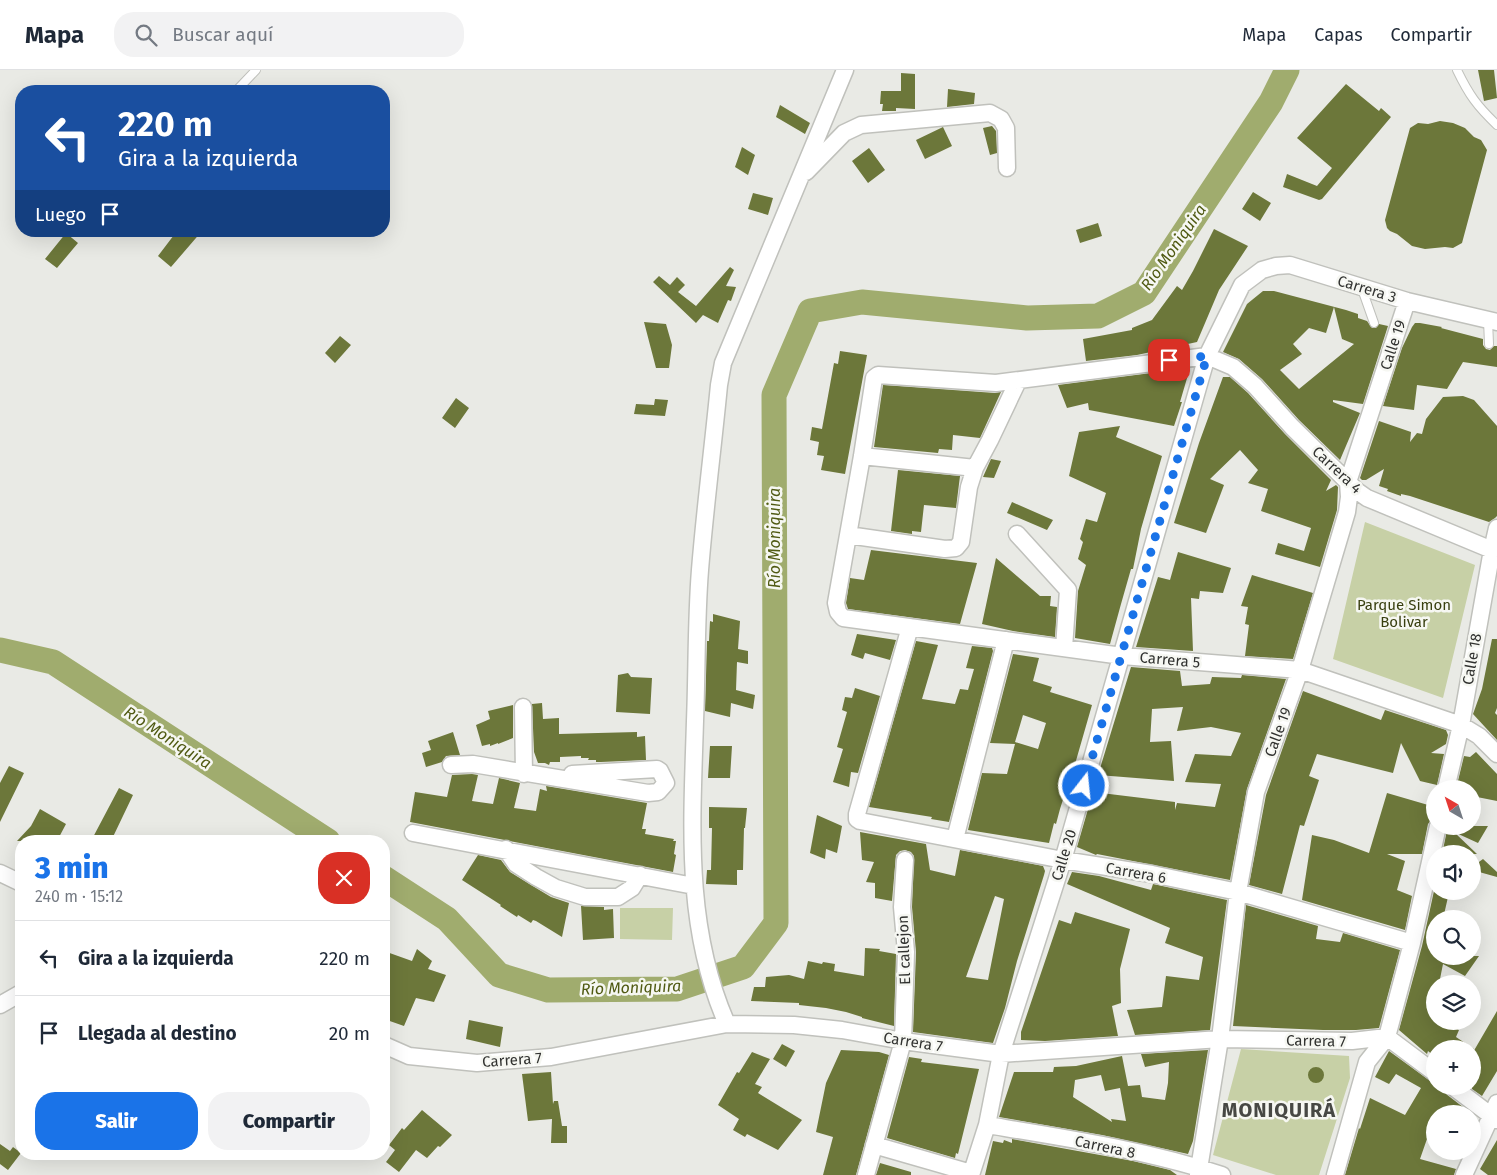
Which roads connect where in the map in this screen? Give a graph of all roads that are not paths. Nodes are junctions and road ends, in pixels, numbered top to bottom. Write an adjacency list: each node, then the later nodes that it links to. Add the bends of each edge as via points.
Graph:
1 (256, 70): 4 (lane)
2 (845, 70): 7 (street)
3 (1457, 70): 5 (lane, via 1468,93)
4 (242, 85)
5 (1497, 125)
6 (1007, 168): 7 (street, via 1006,128 1001,119 990,113 861,125 844,132)
7 (800, 178): 36 (street, via 723,363 719,385 700,572)
8 (1242, 284): 9 (street, Carrera 3, via 1262,270 1290,265); 14 (street, Calle 20)
9 (1361, 287): 10 (street, Carrera 3); 12 (lane)
10 (1407, 301): 11 (street, Carrera 3); 18 (street, Calle 19, via 1389,339)
11 (1492, 321): 13 (lane)
12 (1374, 322)
13 (1489, 344)
14 (1207, 356): 15 (street); 18 (street, Carrera 4, via 1233,367 1255,386); 26 (street, Calle 20)
15 (1018, 381): 16 (street, via 996,383 875,375); 17 (street)
16 (862, 456): 17 (street); 21 (street)
17 (975, 468): 21 (street, via 961,542 956,548)
18 (1348, 482): 22 (street, Carrera 4, via 1367,498); 27 (street, Calle 19, via 1347,512)
19 (1497, 528): 22 (street, Calle 18)
20 (1017, 534): 25 (street, via 1068,590)
21 (848, 535): 23 (street, Carrera 5, via 836,604 842,618)
22 (1492, 550): 29 (street, Calle 18)
23 (910, 627): 24 (street, Carrera 5); 39 (street, Carrera 6, via 857,819)
24 (1006, 640): 25 (street, Carrera 5); 39 (street)
25 (1064, 648): 26 (street, Carrera 5)
26 (1122, 656): 27 (street, Carrera 5); 42 (street, Calle 20)
27 (1300, 670): 29 (street, Carrera 5); 47 (street, Calle 19, via 1256,792)
28 (523, 707): 32 (street)
29 (1461, 725): 30 (street, Carrera 5, via 1479,736); 34 (street, Calle 18)
30 (1497, 754)
31 (451, 765): 32 (street, via 473,764)
32 (524, 774): 33 (street)
33 (543, 776): 35 (street, via 648,793 658,792); 35 (street, via 657,769)
34 (1448, 780)
35 (666, 783): 36 (street)
36 (693, 785): 46 (street, via 691,843)
37 (413, 833): 40 (street)
38 (1436, 835): 48 (street)
39 (955, 838): 42 (street, Carrera 6)
40 (506, 849): 44 (street); 44 (street, via 516,864 536,878 586,897 618,897 632,888)
41 (905, 860): 54 (street, El callejon)
42 (1063, 860): 47 (street, Carrera 6); 57 (street, Calle 20)
43 (0, 873): 45 (street)
44 (640, 875): 46 (street)
45 (15, 880)
46 (694, 886): 51 (street, via 701,943 715,998)
47 (1238, 892): 48 (street, Carrera 6); 53 (street, Calle 19)
48 (1412, 943): 52 (street)
49 (15, 996): 50 (street)
50 (0, 1005)
51 (726, 1024): 54 (street, Carrera 7, via 794,1025); 56 (street, Carrera 7, via 551,1057 477,1063 409,1056)
52 (1387, 1037): 55 (street, Carrera 7); 58 (street); 59 (street)
53 (1220, 1039): 55 (street, Carrera 7); 57 (street, Carrera 7); 64 (street, Calle 19)
54 (903, 1041): 57 (street, Carrera 7); 63 (street, El callejon)
55 (1352, 1041): 58 (street)
56 (390, 1048)
57 (1001, 1054): 62 (street, Calle 20)
58 (1367, 1062): 68 (street)
59 (1426, 1066)
60 (1466, 1095): 61 (street)
61 (1495, 1113): 69 (street)
62 (987, 1125): 64 (street, Carrera 8, via 1087,1142); 65 (street, Calle 20)
63 (874, 1145): 65 (street); 66 (street, El callejon)
64 (1199, 1171): 67 (street, Carrera 8)
65 (971, 1174)
66 (866, 1175)
67 (1222, 1175)
68 (1335, 1175)
69 (1464, 1175)

